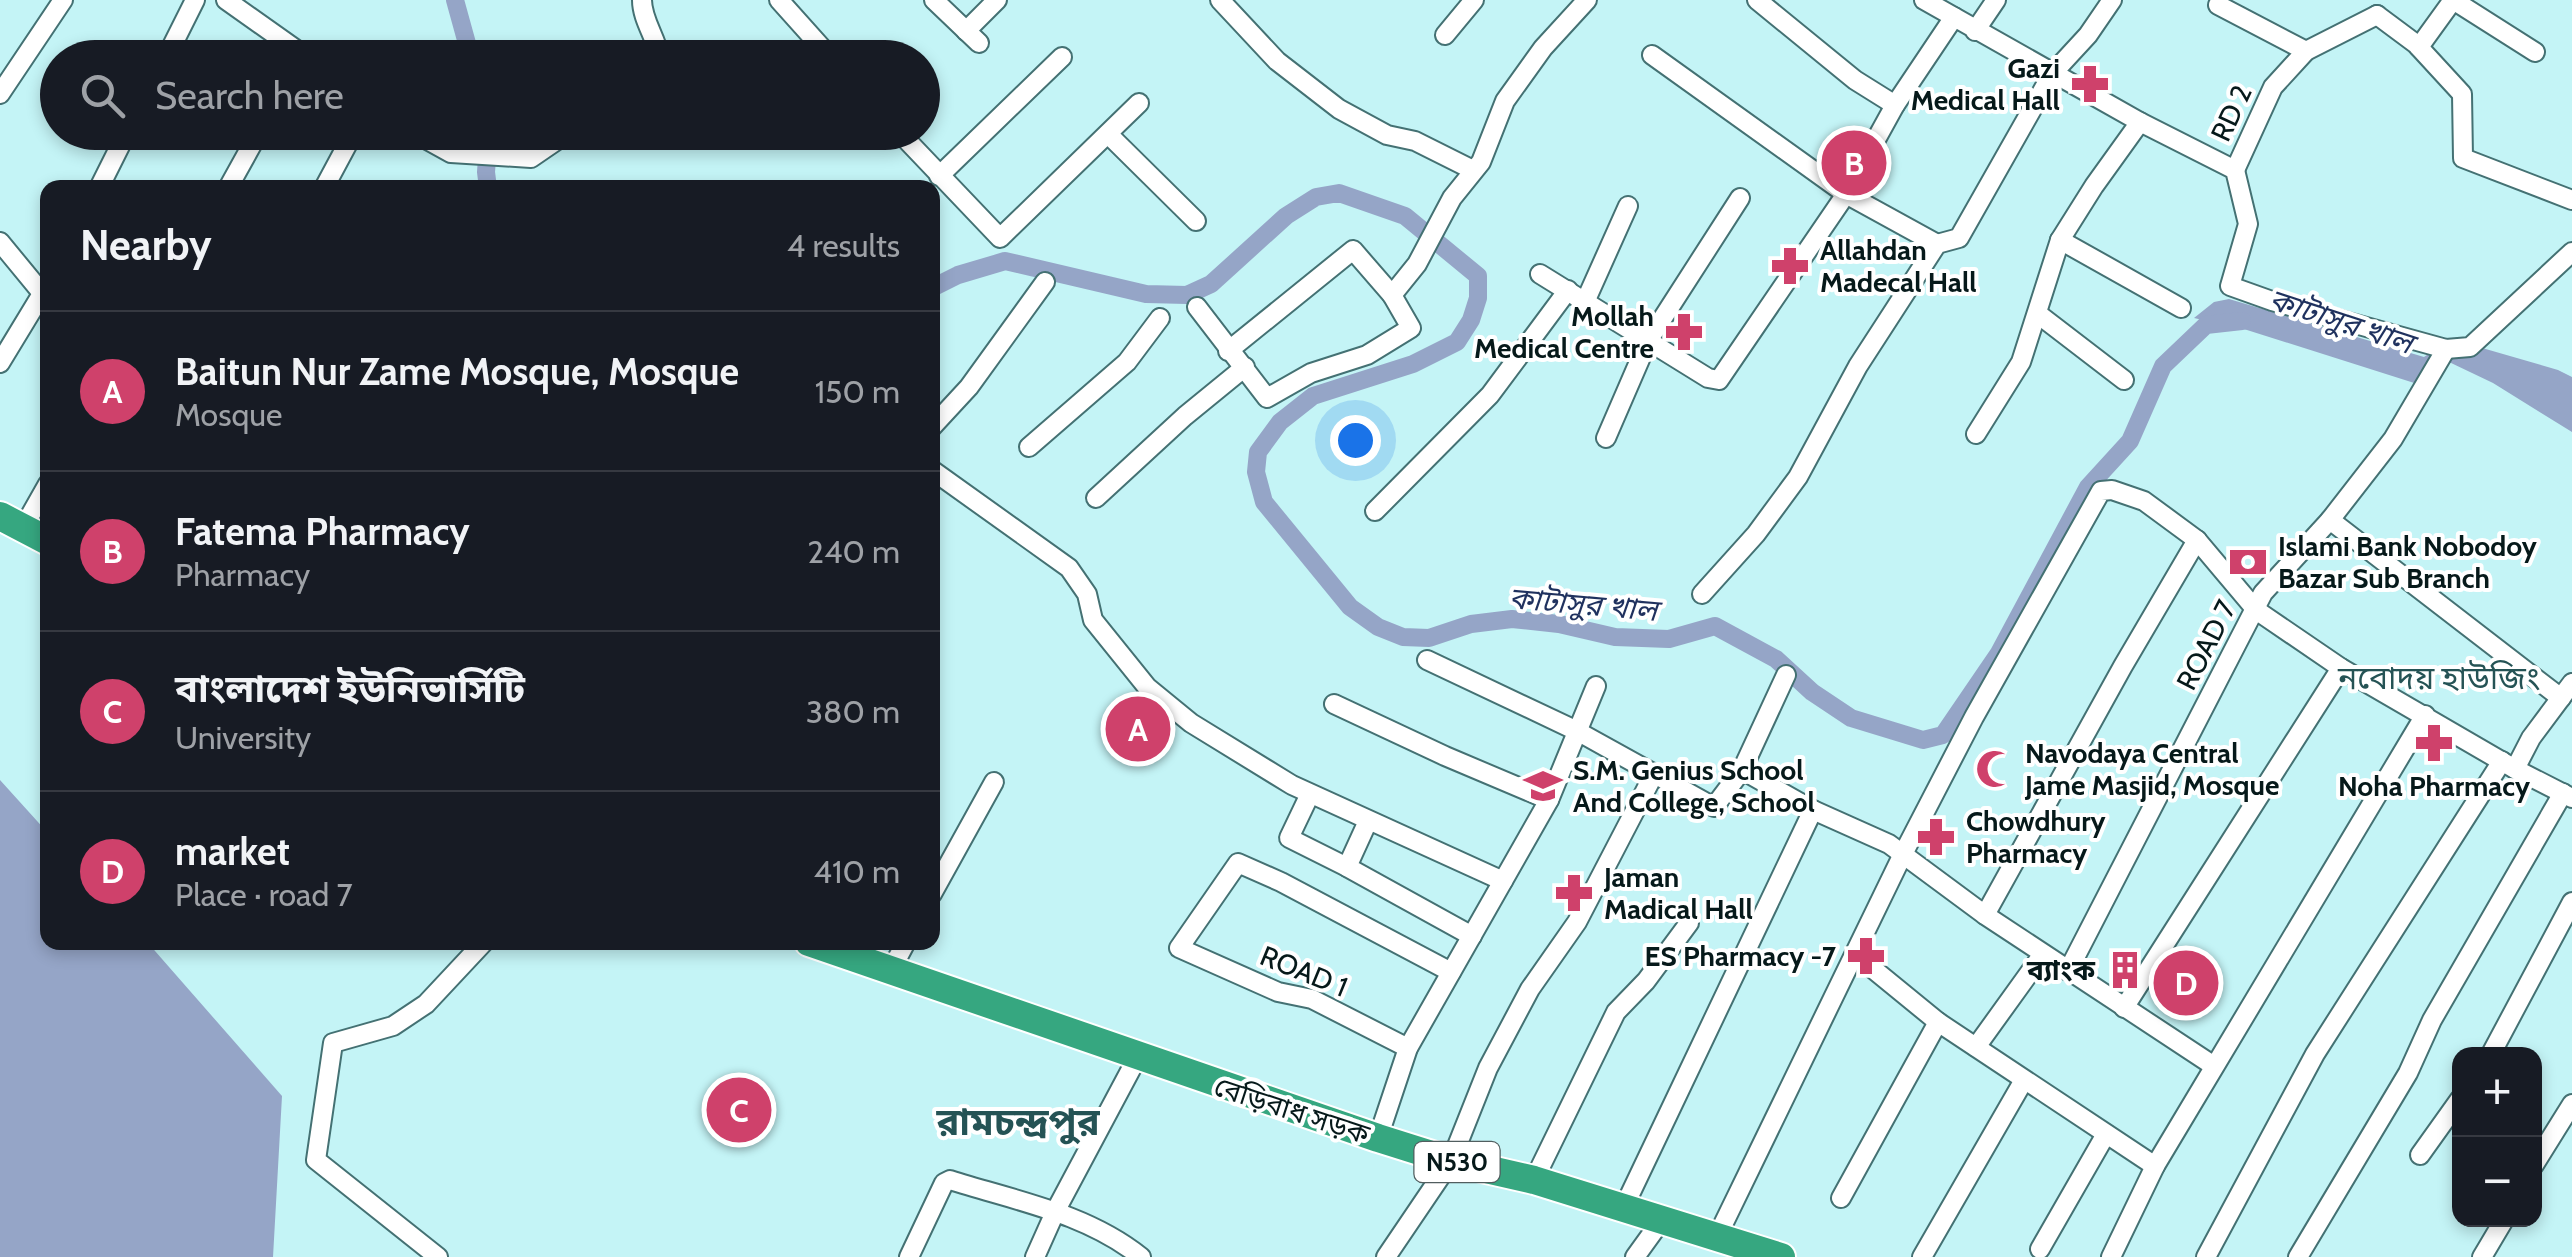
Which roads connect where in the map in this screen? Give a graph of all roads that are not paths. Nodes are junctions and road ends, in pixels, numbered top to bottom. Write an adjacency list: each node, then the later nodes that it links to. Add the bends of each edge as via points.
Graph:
1 (63, 0): 31 (street)
2 (196, 0): 21 (street)
3 (226, 0): 22 (street)
4 (642, 0): 23 (street)
5 (780, 0): 24 (street)
6 (934, 0): 7 (street, via 972,37)
7 (997, 0)
8 (1220, 0): 42 (street, via 1276,61 1339,109)
9 (1474, 0): 20 (street)
10 (1587, 0): 42 (street, via 1505,101)
11 (1757, 0): 33 (street)
12 (1924, 0): 18 (street)
13 (1996, 0): 19 (street)
14 (2112, 0): 30 (street)
15 (2453, 0): 25 (street); 27 (street)
16 (2218, 4): 26 (street)
17 (2381, 7): 25 (street); 26 (street, RD 2)
18 (1954, 17): 19 (street); 33 (street)
19 (1976, 31): 30 (street)
20 (1445, 35)
21 (175, 40)
22 (282, 40)
23 (656, 40)
24 (815, 40)
25 (2418, 47): 50 (street, via 2462,94 2463,158)
26 (2306, 51): 43 (street, RD 2, via 2273,87)
27 (2535, 52)
28 (1652, 55): 48 (street)
29 (1062, 57): 44 (street)
30 (2052, 74): 34 (street); 55 (street, via 1959,238)
31 (0, 94)
32 (1139, 103): 35 (street)
33 (1895, 105): 48 (street)
34 (2140, 122): 43 (street); 53 (street)
35 (1108, 134): 44 (street, via 1000,238); 52 (street)
36 (118, 150): 45 (street)
37 (249, 150): 46 (street)
38 (344, 150): 47 (street)
39 (448, 150): 40 (street, via 531,158)
40 (543, 150)
41 (915, 150): 44 (street)
42 (1473, 170): 61 (street)
43 (2235, 170): 69 (street, via 2248,224 2230,286)
44 (939, 176)
45 (103, 180)
46 (232, 180)
47 (328, 180)
48 (1846, 194): 55 (street); 68 (street, via 1719,380)
49 (1740, 198): 68 (street)
50 (2572, 200)
51 (1628, 206): 63 (street)
52 (1196, 221)
53 (2060, 240): 65 (street); 66 (street)
54 (0, 242): 59 (street)
55 (1936, 244): 85 (street, via 1798,477)
56 (2572, 252): 69 (street, via 2470,347)
57 (1540, 274): 60 (street)
58 (1045, 282): 74 (street)
59 (40, 283)
60 (1568, 290): 63 (street); 81 (street, via 1490,395)
61 (1392, 295): 70 (street, via 1352,250); 72 (street, via 1411,328 1366,355 1311,373 1266,398)
62 (40, 296): 71 (street)
63 (1585, 302): 68 (street)
64 (1197, 307): 70 (street)
65 (2181, 308)
66 (2038, 314): 73 (street); 75 (street, via 2021,362)
67 (1160, 318): 77 (street, via 1127,362)
68 (1648, 341): 76 (street)
69 (2446, 348): 82 (street, ROAD 7, via 2394,440)
70 (1228, 351): 72 (street)
71 (0, 363)
72 (1245, 367): 79 (street)
73 (2124, 380)
74 (940, 418)
75 (1976, 434)
76 (1606, 438)
77 (1028, 446)
78 (940, 476): 99 (street, via 1068,568 1087,594 1093,620 1147,687 1222,744)
79 (1096, 498)
80 (40, 499): 83 (street)
81 (1374, 511)
82 (2330, 520): 86 (street, ROAD 7, via 2263,593); 91 (street)
83 (24, 528)
84 (2197, 540): 86 (street); 104 (street, via 2144,501 2101,491); 109 (street)
85 (1702, 594)
86 (2256, 610): 88 (street); 118 (street, ROAD 7)
87 (1427, 660): 94 (street)
88 (2341, 668): 93 (street); 120 (street)
89 (1786, 676): 96 (street)
90 (1596, 686): 94 (street)
91 (2566, 690): 95 (street)
92 (1334, 704): 101 (street)
93 (2425, 715): 95 (street); 126 (street)
94 (1577, 731): 97 (street); 101 (street)
95 (2508, 765): 100 (street); 153 (street, via 2315,1054)
96 (1742, 770): 97 (street, via 1714,808); 102 (street)
97 (1654, 774): 134 (street, via 1488,1068)
98 (994, 782): 106 (street)
99 (1310, 794): 103 (street); 105 (street, via 1289,838)
100 (2568, 796): 154 (street)
101 (1549, 800): 107 (street)
102 (1813, 810): 104 (street); 138 (street)
103 (1368, 821): 105 (street); 107 (street)
104 (1903, 854): 109 (street); 116 (street)
105 (1346, 866): 111 (street)
106 (940, 880)
107 (1503, 881): 111 (street)
108 (2572, 902): 123 (street)
109 (1985, 916): 115 (street)
110 (1689, 924): 136 (street, via 1616,1012)
111 (1472, 936): 119 (street)
112 (477, 950): 145 (street, via 426,1004 392,1026 332,1043 316,1160)
113 (831, 950): 117 (highway, বেড়িবাধ সড়ক / N530)
114 (902, 950): 117 (street)
115 (2044, 954): 118 (street); 122 (street)
116 (1856, 955): 121 (street); 142 (street)
117 (891, 970): 125 (highway, বেড়িবাধ সড়ক / N530)
118 (2068, 971): 120 (street)
119 (1451, 972): 124 (street); 124 (street, ROAD 1, via 1238,864 1179,948 1278,992 1312,999)
120 (2124, 1008): 126 (street)
121 (1938, 1022): 122 (street); 137 (street)
122 (1976, 1047): 127 (street)
123 (2494, 1047)
124 (1408, 1048): 131 (street)
125 (1136, 1058): 131 (highway, বেড়িবাধ সড়ক / N530); 139 (street)
126 (2214, 1066): 135 (street)
127 (2024, 1080): 130 (street); 151 (street)
128 (2572, 1104): 132 (street)
129 (2452, 1111): 133 (street)
130 (2106, 1134): 135 (street); 143 (street)
131 (1378, 1138): 134 (highway, বেড়িবাধ সড়ক / N530)
132 (2542, 1153)
133 (2420, 1155)
134 (1451, 1160): 136 (highway, বেড়িবাধ সড়ক / N530); 149 (street)
135 (2156, 1166): 152 (street)
136 (1534, 1180): 138 (highway, বেড়িবাধ সড়ক / N530)
137 (1841, 1198)
138 (1624, 1209): 140 (highway, বেড়িবাধ সড়ক / N530)
139 (1056, 1210): 146 (street, via 950,1180); 147 (street); 148 (street, via 1116,1237)
140 (1661, 1221): 142 (highway, বেড়িবাধ সড়ক / N530); 150 (street)
141 (2500, 1227): 155 (street)
142 (1716, 1239): 144 (highway, বেড়িবাধ সড়ক / N530)
143 (2040, 1249)
144 (1768, 1255)
145 (438, 1257)
146 (908, 1257)
147 (1035, 1257)
148 (1141, 1257)
149 (1386, 1257)
150 (1636, 1257)
151 (1922, 1257)
152 (2111, 1257)
153 (2206, 1257)
154 (2298, 1257)
155 (2482, 1257)

